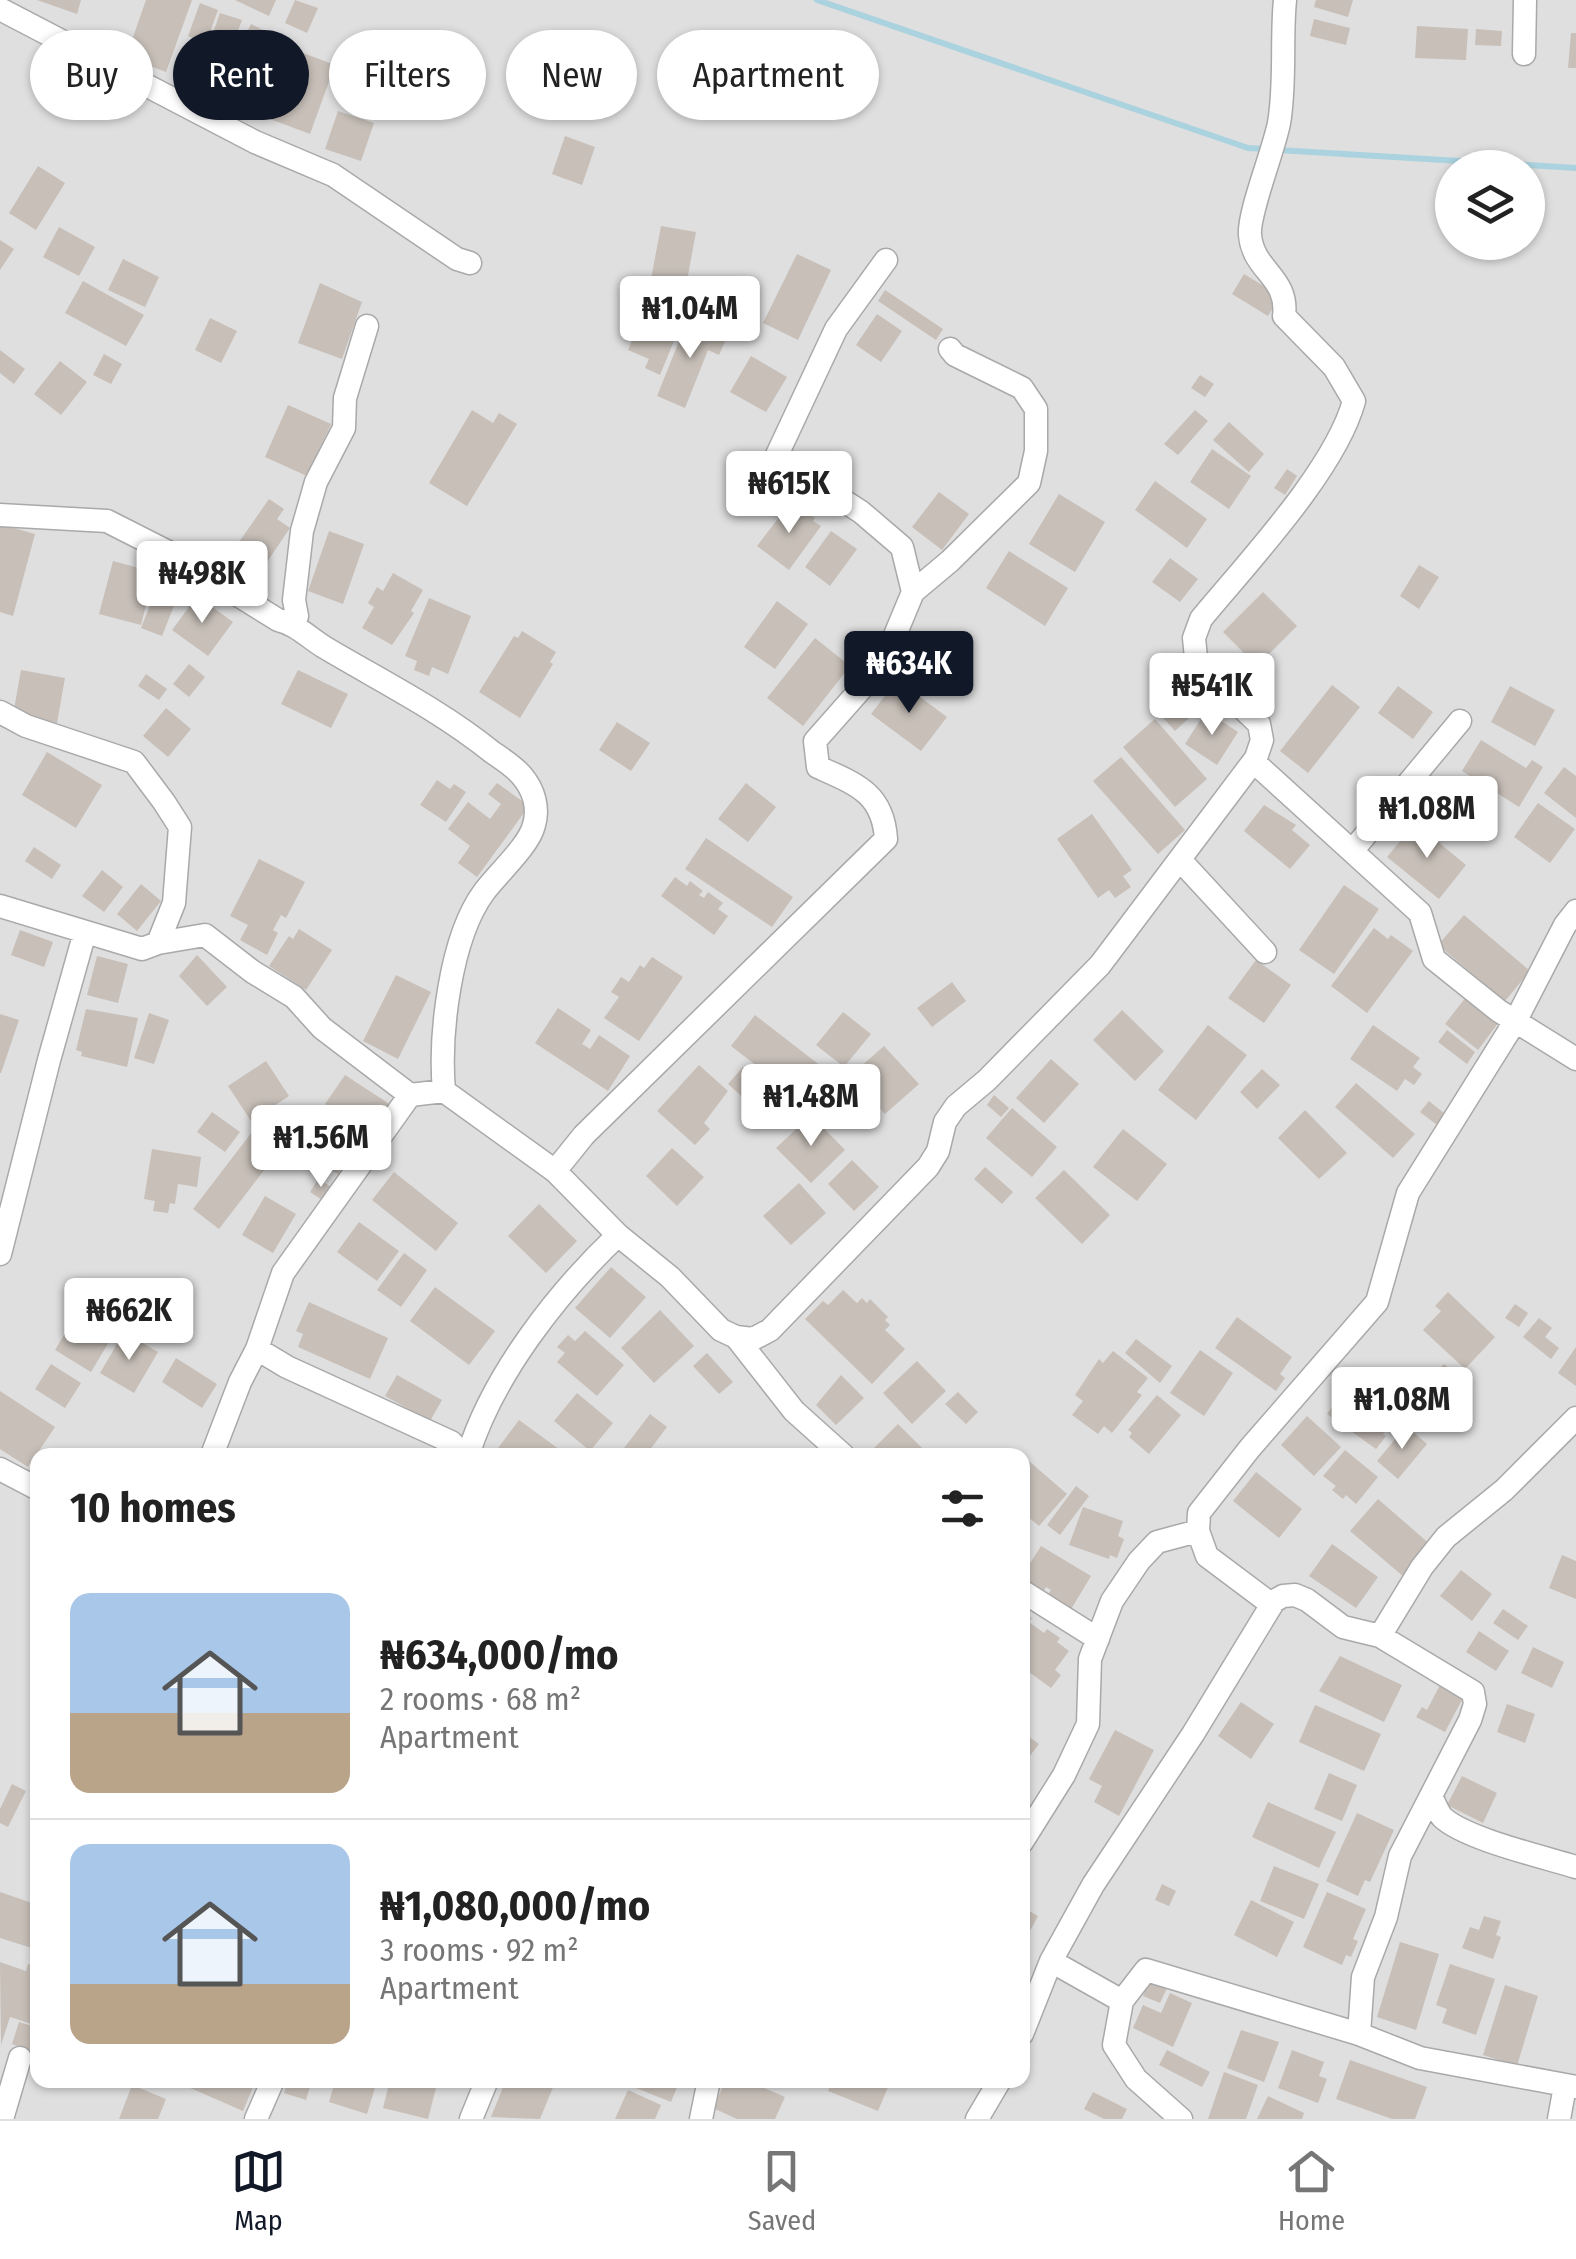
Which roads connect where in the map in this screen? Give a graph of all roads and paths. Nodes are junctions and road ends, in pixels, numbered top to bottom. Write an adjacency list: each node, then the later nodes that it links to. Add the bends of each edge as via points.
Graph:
1 (1286, 0): 14 (street, via 1279,121 1250,231 1256,259 1286,300 1284,316 1334,367 1354,400 1348,425 1310,484 1201,619 1194,638 1200,667 1258,724 1262,740)
2 (1524, 0): 4 (street)
3 (0, 10): 6 (street, via 255,142 333,175)
4 (1524, 54)
5 (886, 260): 10 (street, via 836,329 776,457 902,547)
6 (470, 262)
7 (367, 326): 11 (street, via 345,398 344,428 316,482 302,532 296,616)
8 (950, 348): 10 (street, via 1022,388 1036,410 1036,451 1029,483)
9 (0, 515): 11 (street, via 107,522)
10 (913, 592): 26 (street, via 884,664 815,740 818,767 860,786 884,816 886,839)
11 (290, 623): 24 (street, via 466,731 522,776 538,804 534,829 470,916 450,981)
12 (0, 712): 20 (street, via 134,762 164,802 180,827 174,903)
13 (1460, 721): 15 (street)
14 (1254, 762): 15 (street); 16 (street)
15 (1354, 850): 22 (street, via 1420,913 1434,959)
16 (1181, 861): 21 (street); 29 (street, via 1076,993 956,1106 928,1167 786,1316 753,1338)
17 (0, 906): 19 (street)
18 (1576, 911): 22 (street)
19 (86, 932): 20 (street, via 142,949); 28 (street)
20 (158, 942): 25 (street, via 205,936 294,997 322,1028)
21 (1265, 952)
22 (1516, 1020): 23 (street); 38 (street, via 1408,1193 1377,1302 1213,1493)
23 (1576, 1059)
24 (444, 1092): 25 (street); 26 (street)
25 (410, 1095): 30 (street, via 283,1273)
26 (555, 1170): 27 (street)
27 (618, 1235): 29 (street); 34 (street, via 506,1368)
28 (0, 1254)
29 (736, 1337): 35 (street, via 794,1411)
30 (258, 1348): 32 (street); 33 (street)
31 (1576, 1418): 41 (street, via 1446,1537)
32 (215, 1448)
33 (458, 1448)
34 (469, 1448)
35 (835, 1448)
36 (0, 1470): 37 (street)
37 (30, 1484)
38 (1198, 1530): 40 (street, via 1208,1556); 42 (street, via 1157,1542 1139,1560)
39 (1030, 1596): 42 (street)
40 (1272, 1604): 41 (street, via 1295,1595 1343,1627); 46 (street, via 1093,1885)
41 (1380, 1636): 43 (street, via 1474,1692 1470,1720)
42 (1098, 1638): 44 (street, via 1090,1660 1088,1724)
43 (1436, 1806): 45 (street, via 1528,1855); 49 (street, via 1400,1856 1364,1977)
44 (1030, 1829)
45 (1576, 1867)
46 (1052, 1962): 47 (street); 48 (street)
47 (1122, 2002): 49 (street, via 1146,1970); 61 (street, via 1114,2045 1136,2078)
48 (1030, 2015)
49 (1359, 2034): 51 (street, via 1420,2058)
50 (20, 2058): 56 (street)
51 (1570, 2087): 62 (street)
52 (269, 2088): 57 (street)
53 (484, 2088): 58 (street)
54 (707, 2088): 59 (street)
55 (995, 2088): 60 (street)
56 (2, 2119)
57 (256, 2119)
58 (471, 2119)
59 (701, 2119)
60 (976, 2119)
61 (1181, 2119)
62 (1559, 2119)

